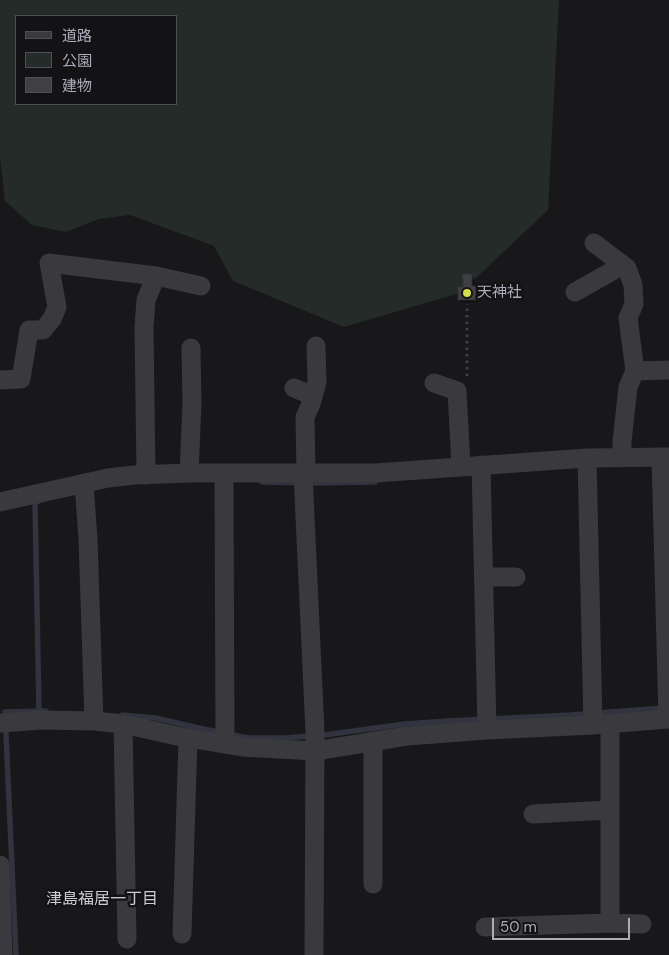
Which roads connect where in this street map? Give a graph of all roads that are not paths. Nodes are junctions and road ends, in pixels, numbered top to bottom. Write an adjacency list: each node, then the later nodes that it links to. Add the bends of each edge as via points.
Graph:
1 (594, 244): 2 (street)
2 (622, 265): 5 (street); 9 (street, via 627,268 633,285 634,304 628,318)
3 (156, 276): 4 (street); 10 (street, via 49,263 57,307 52,319 43,330 29,330 21,379); 20 (street, via 146,300 144,327)
4 (200, 286)
5 (575, 292)
6 (316, 346): 13 (street, via 317,382)
7 (191, 348): 19 (street)
8 (669, 370): 9 (street)
9 (635, 371): 15 (street, via 628,387)
10 (0, 380)
11 (434, 382): 18 (street, via 457,391)
12 (294, 388): 13 (street)
13 (313, 396): 21 (street, via 305,417)
14 (467, 422): 18 (street)
15 (622, 457): 16 (street); 17 (street)
16 (663, 462): 27 (street)
17 (587, 464): 18 (street); 29 (street)
18 (474, 469): 21 (street); 25 (street)
19 (190, 473): 20 (street); 22 (street)
20 (146, 475): 23 (street, via 108,478)
21 (304, 478): 22 (street); 35 (street)
22 (224, 479): 33 (street)
23 (84, 488): 24 (street); 28 (street)
24 (0, 502)
25 (484, 577): 26 (street); 31 (street)
26 (516, 577)
27 (668, 713): 29 (street)
28 (94, 714): 30 (street); 32 (street)
29 (597, 719): 31 (street); 37 (street)
30 (4, 723)
31 (487, 723): 36 (street)
32 (123, 724): 34 (street); 45 (street)
33 (225, 737): 34 (street); 35 (street, via 242,747)
34 (188, 738): 44 (street)
35 (315, 740): 36 (street); 47 (street)
36 (373, 741): 40 (street)
37 (610, 810): 38 (street); 41 (street)
38 (533, 814)
39 (0, 865): 46 (street)
40 (373, 884)
41 (610, 923): 42 (street); 43 (street)
42 (642, 924)
43 (486, 927)
44 (182, 934)
45 (127, 939)
46 (3, 955)
47 (314, 955)

